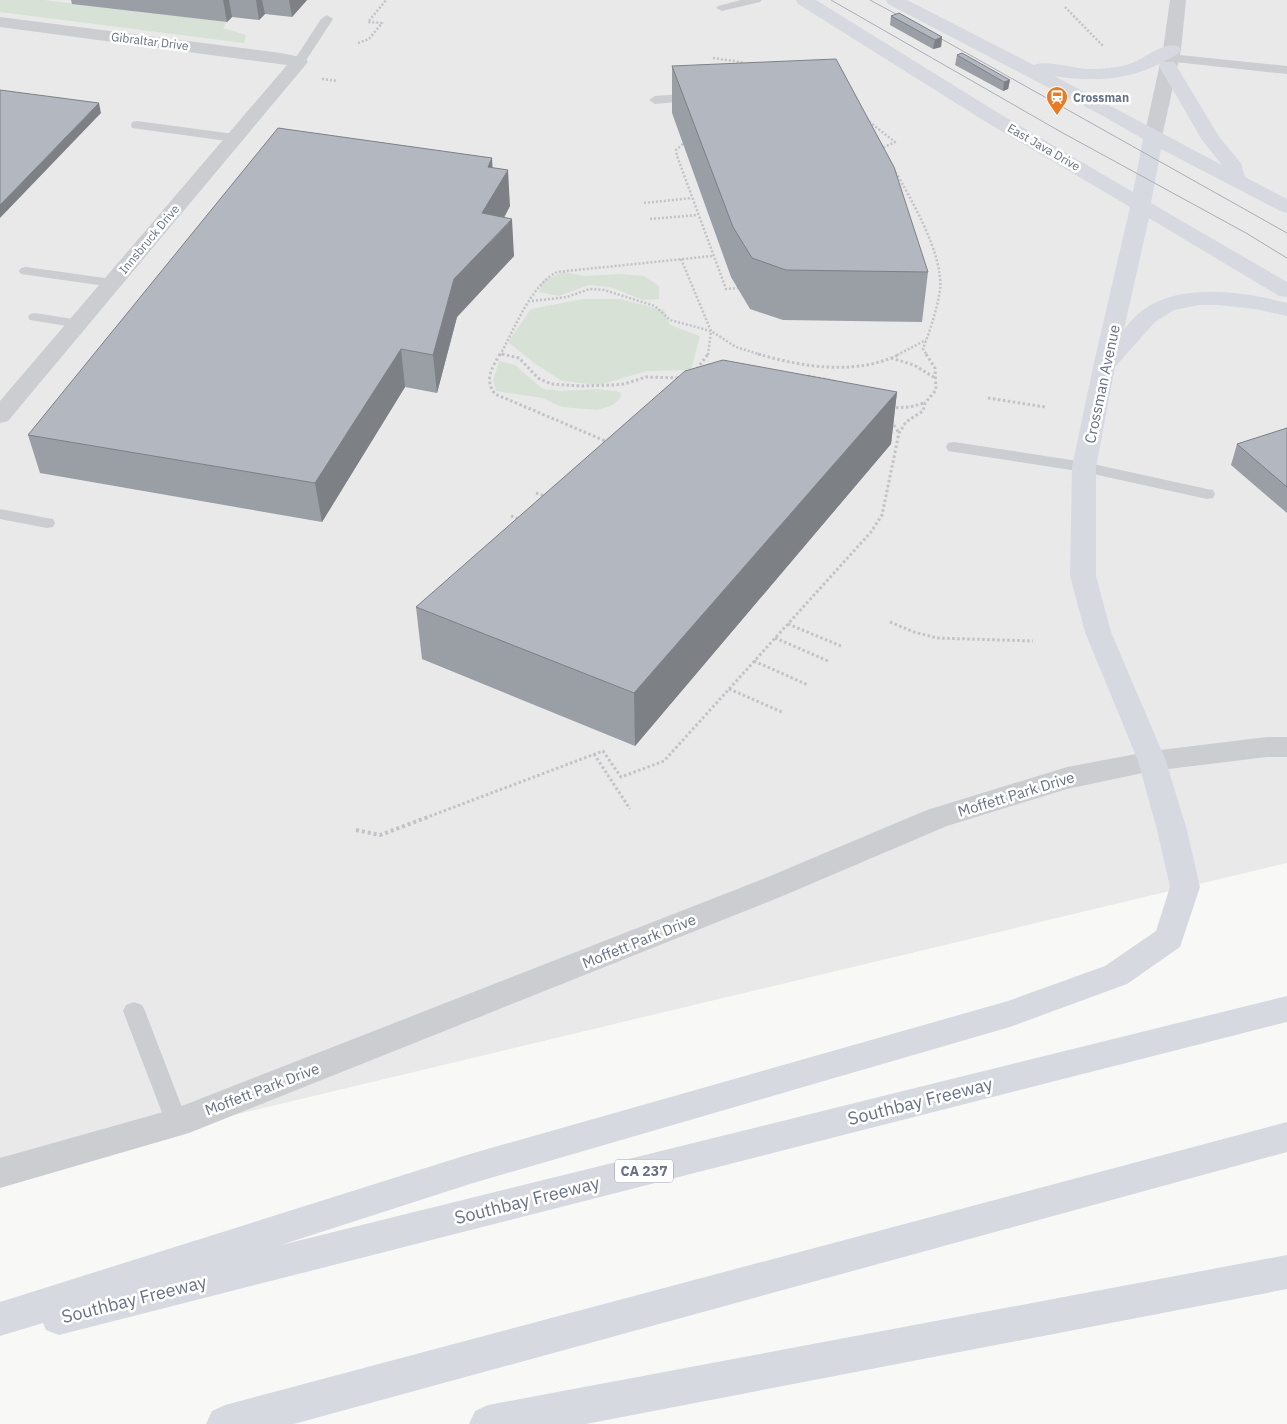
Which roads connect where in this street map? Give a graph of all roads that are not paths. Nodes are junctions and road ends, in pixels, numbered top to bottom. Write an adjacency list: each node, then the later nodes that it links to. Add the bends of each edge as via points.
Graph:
1 (756, 0): 5 (lane)
2 (804, 0): 18 (main road, East Java Drive, via 993,118)
3 (894, 0): 10 (main road)
4 (1178, 0): 8 (street, Crossman Avenue)
5 (722, 8)
6 (327, 19): 9 (lane)
7 (0, 22): 9 (street, Gibraltar Drive)
8 (1170, 58): 10 (main road, via 1099,75); 11 (lane); 15 (street, Crossman Avenue); 17 (main road, via 1212,140 1231,163)
9 (299, 62): 16 (street, Innsbruck Drive)
10 (1015, 64): 15 (main road)
11 (1287, 70)
12 (706, 96): 13 (lane)
13 (655, 100)
14 (137, 125): 16 (lane)
15 (1153, 136): 17 (main road); 18 (main road, Crossman Avenue)
16 (234, 138): 21 (street, Innsbruck Drive)
17 (1236, 180): 19 (main road)
18 (1141, 204): 22 (main road, East Java Drive); 26 (main road, Crossman Avenue)
19 (1287, 207)
20 (26, 271): 21 (lane)
21 (112, 284): 25 (street, Innsbruck Drive)
22 (1287, 292)
23 (1287, 310): 26 (main road, via 1230,299 1166,306 1151,314)
24 (35, 317): 25 (lane)
25 (79, 324): 27 (street, Innsbruck Drive)
26 (1104, 367): 29 (main road, Crossman Avenue)
27 (0, 416)
28 (954, 447): 29 (lane)
29 (1084, 467): 30 (lane); 34 (main road, Crossman Avenue, via 1083,576 1098,632)
30 (1207, 494)
31 (0, 514): 32 (lane)
32 (47, 523)
33 (1287, 746): 34 (street, Moffett Park Drive)
34 (1152, 761): 37 (street, Moffett Park Drive, via 1067,778 938,818 774,887); 41 (main road, Crossman Avenue, via 1185,887 1169,938 1116,975 1010,1014 470,1168)
35 (1287, 1009): 42 (main road, Southbay Freeway / CA 237)
36 (134, 1011): 37 (lane)
37 (177, 1123): 39 (street, Moffett Park Drive)
38 (1287, 1137): 43 (main road)
39 (0, 1172)
40 (1287, 1272): 44 (main road)
41 (0, 1319)
42 (0, 1332)
43 (225, 1424)
44 (488, 1424)

